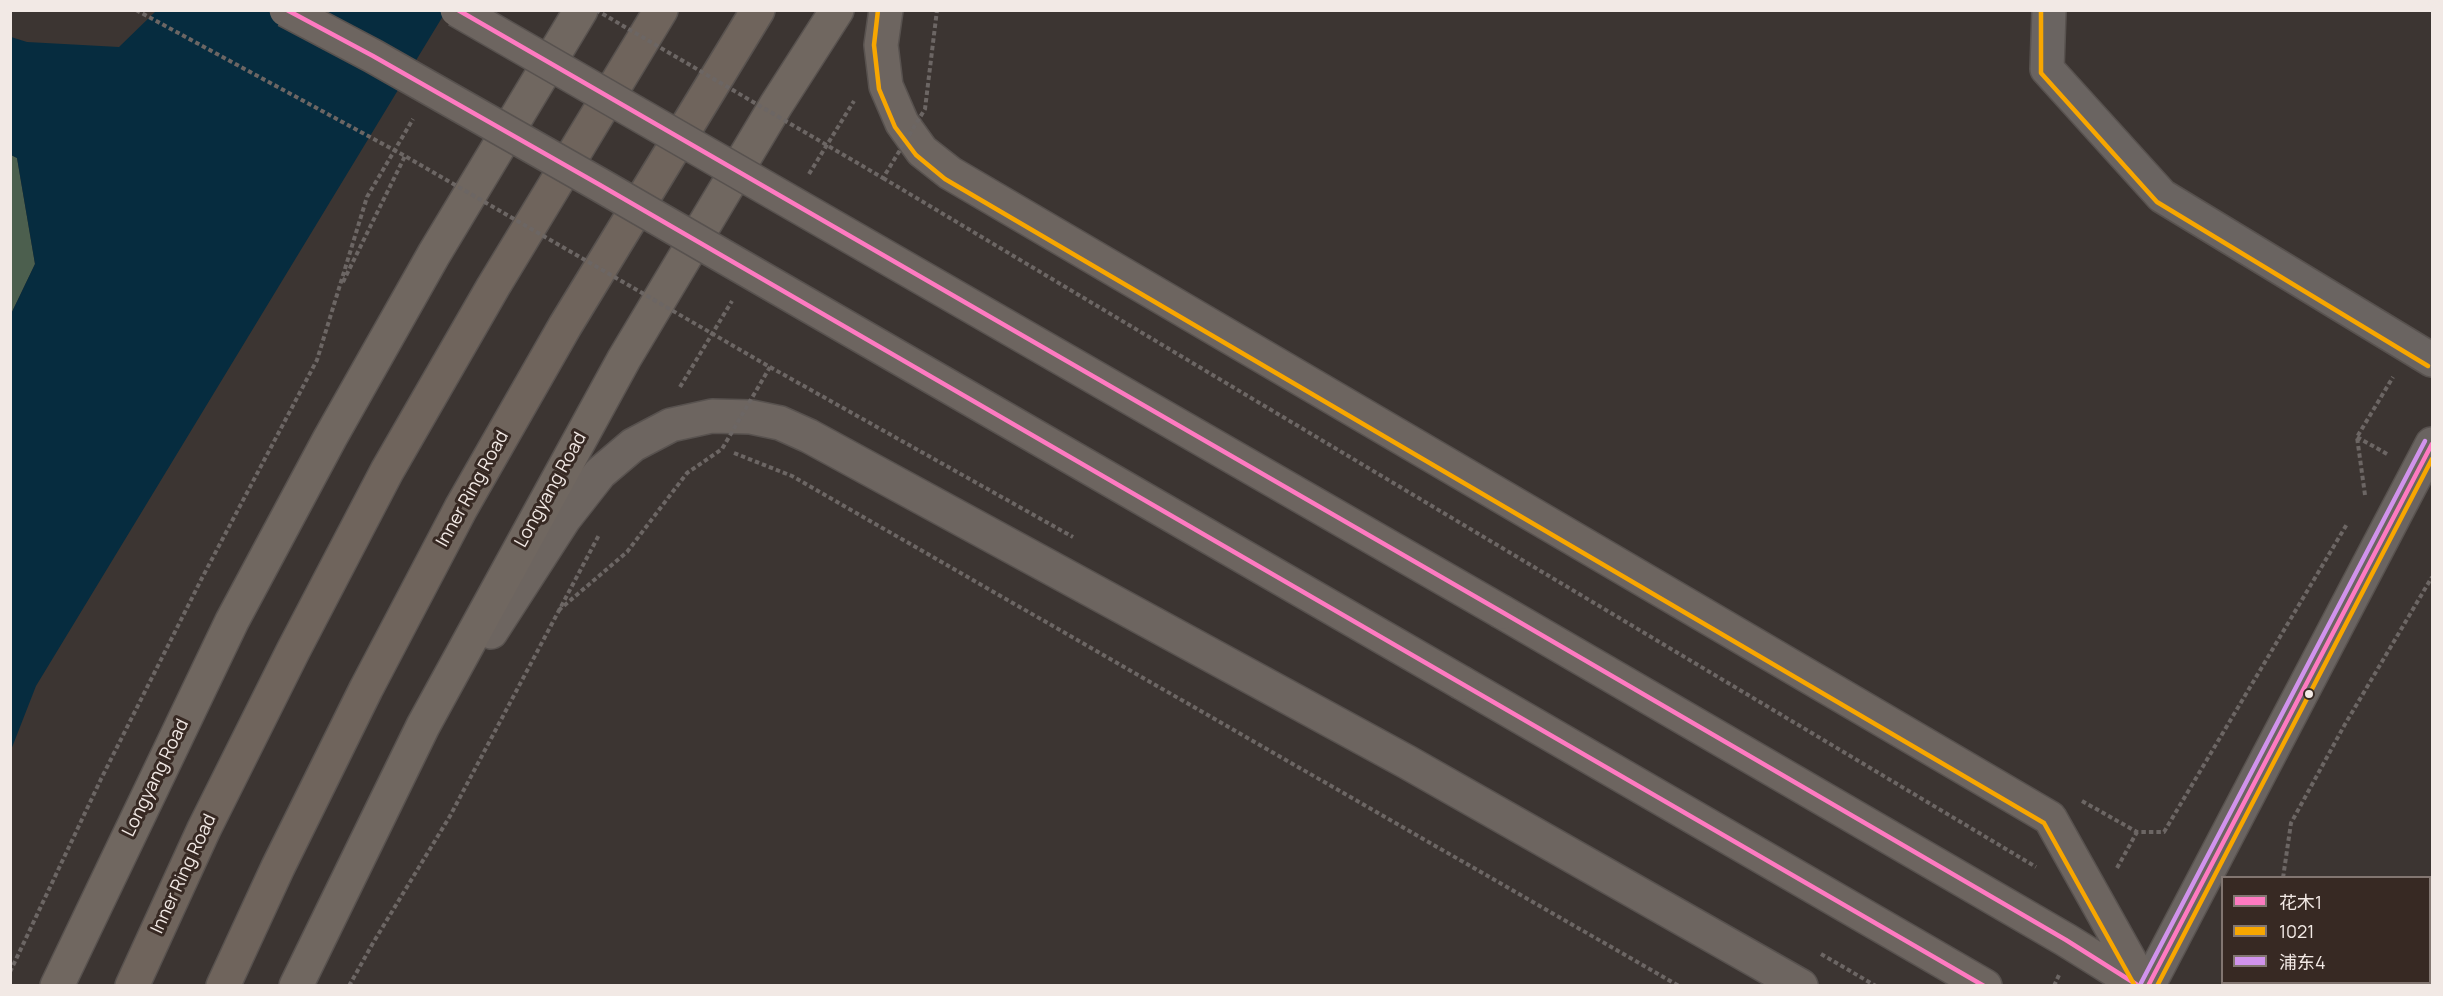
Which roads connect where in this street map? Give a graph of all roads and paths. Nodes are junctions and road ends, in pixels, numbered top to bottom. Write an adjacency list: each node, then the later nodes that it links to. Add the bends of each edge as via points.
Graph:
1 (136, 10): 13 (path, bridge)
2 (286, 10): 34 (main road, bridge, via 600,185)
3 (457, 10): 35 (main road, bridge)
4 (581, 10): 28 (main road, Longyang Road, via 434,254 232,621)
5 (596, 10): 14 (path, bridge)
6 (662, 10): 29 (highway, Inner Ring Road, via 493,287 387,471 209,819)
7 (758, 10): 30 (highway, Inner Ring Road, via 565,326 461,508 366,689)
8 (837, 10): 23 (main road, Longyang Road, via 624,359)
9 (886, 10): 35 (main road, via 881,45 885,86 902,123 922,152 940,166 2050,818)
10 (937, 10): 14 (path, bridge, via 925,109)
11 (2049, 10): 16 (street, via 2047,69 2162,196)
12 (419, 110): 15 (path, via 367,197)
13 (405, 156): 15 (path); 18 (path, bridge, via 770,367)
14 (883, 178): 25 (path)
15 (338, 294): 27 (path, via 308,379 106,768)
16 (2422, 353): 19 (path, via 2357,436 2365,494)
17 (2433, 444): 35 (street)
18 (722, 449): 22 (path, bridge, via 687,473 627,552); 32 (path, via 792,476)
19 (2359, 504)
20 (2353, 514): 24 (path, via 2164,832)
21 (2433, 577): 26 (path, via 2291,823)
22 (559, 610)
23 (382, 807): 31 (main road, Longyang Road); 33 (main road, via 531,567 600,473 633,445 671,425 712,416 751,417 780,423 809,436 1407,762)
24 (2137, 832)
25 (2046, 873)
26 (2283, 876)
27 (10, 972)
28 (57, 986)
29 (132, 986)
30 (223, 986)
31 (296, 986)
32 (1679, 986)
33 (1801, 986)
34 (1985, 986)
35 (2144, 986)

